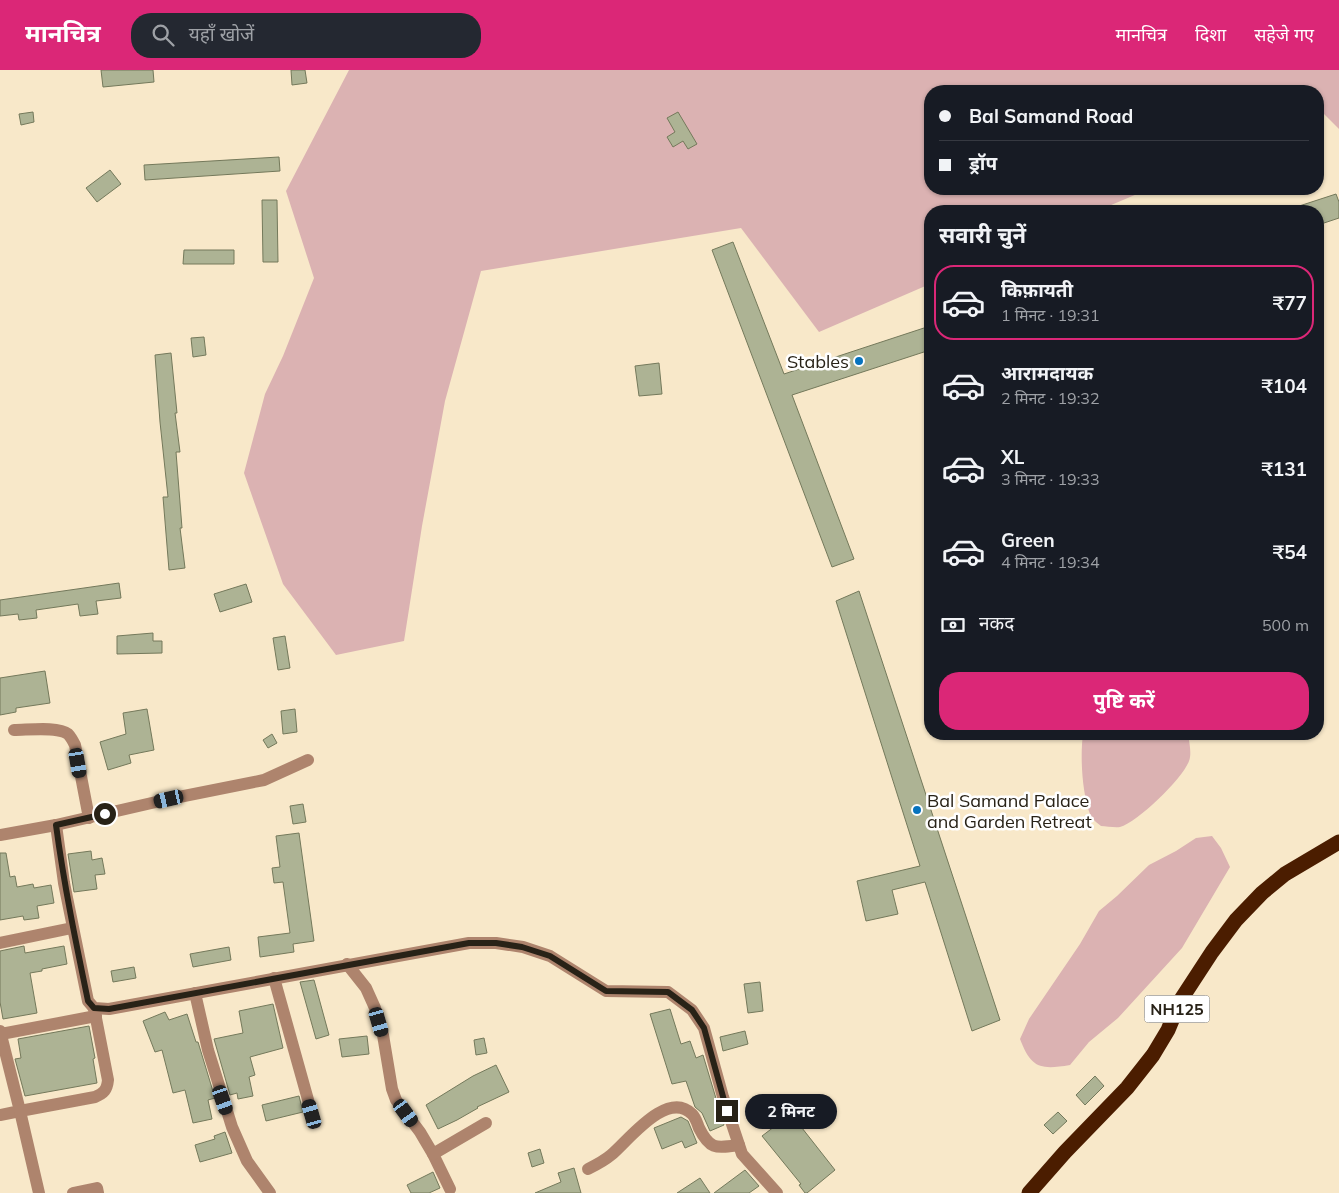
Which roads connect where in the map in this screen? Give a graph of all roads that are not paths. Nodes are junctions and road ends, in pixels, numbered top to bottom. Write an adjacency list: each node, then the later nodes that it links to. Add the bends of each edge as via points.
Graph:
1 (14, 730): 3 (street, via 51,730 70,735 75,745)
2 (308, 760): 3 (street, via 264,780)
3 (88, 818): 4 (street)
4 (56, 825): 5 (street); 7 (street)
5 (0, 835)
6 (1339, 842): 27 (highway, NH125, via 1285,874 1236,920 1180,1001 1153,1056)
7 (72, 928): 8 (street); 12 (street, via 88,1001)
8 (0, 943)
9 (347, 964): 10 (street); 18 (street, via 469,943 496,943 550,956 606,991 668,992 692,1010 704,1028); 19 (street, via 366,988 375,1008 396,1100)
10 (274, 978): 11 (street); 15 (street)
11 (195, 993): 12 (street); 25 (street, via 218,1087 232,1127 247,1161)
12 (95, 1012): 13 (street); 14 (street, via 108,1088 95,1097)
13 (0, 1032): 14 (street)
14 (20, 1111): 16 (street); 22 (street)
15 (312, 1114)
16 (0, 1115)
17 (486, 1123): 19 (street)
18 (739, 1145): 20 (street, via 713,1146 705,1140 694,1116 686,1110 663,1110 643,1124 612,1155); 26 (street, via 742,1154)
19 (433, 1154): 21 (street)
20 (588, 1169)
21 (450, 1189)
22 (38, 1193)
23 (73, 1193): 24 (street, via 97,1188)
24 (98, 1193)
25 (270, 1193)
26 (777, 1193)
27 (1029, 1193)

